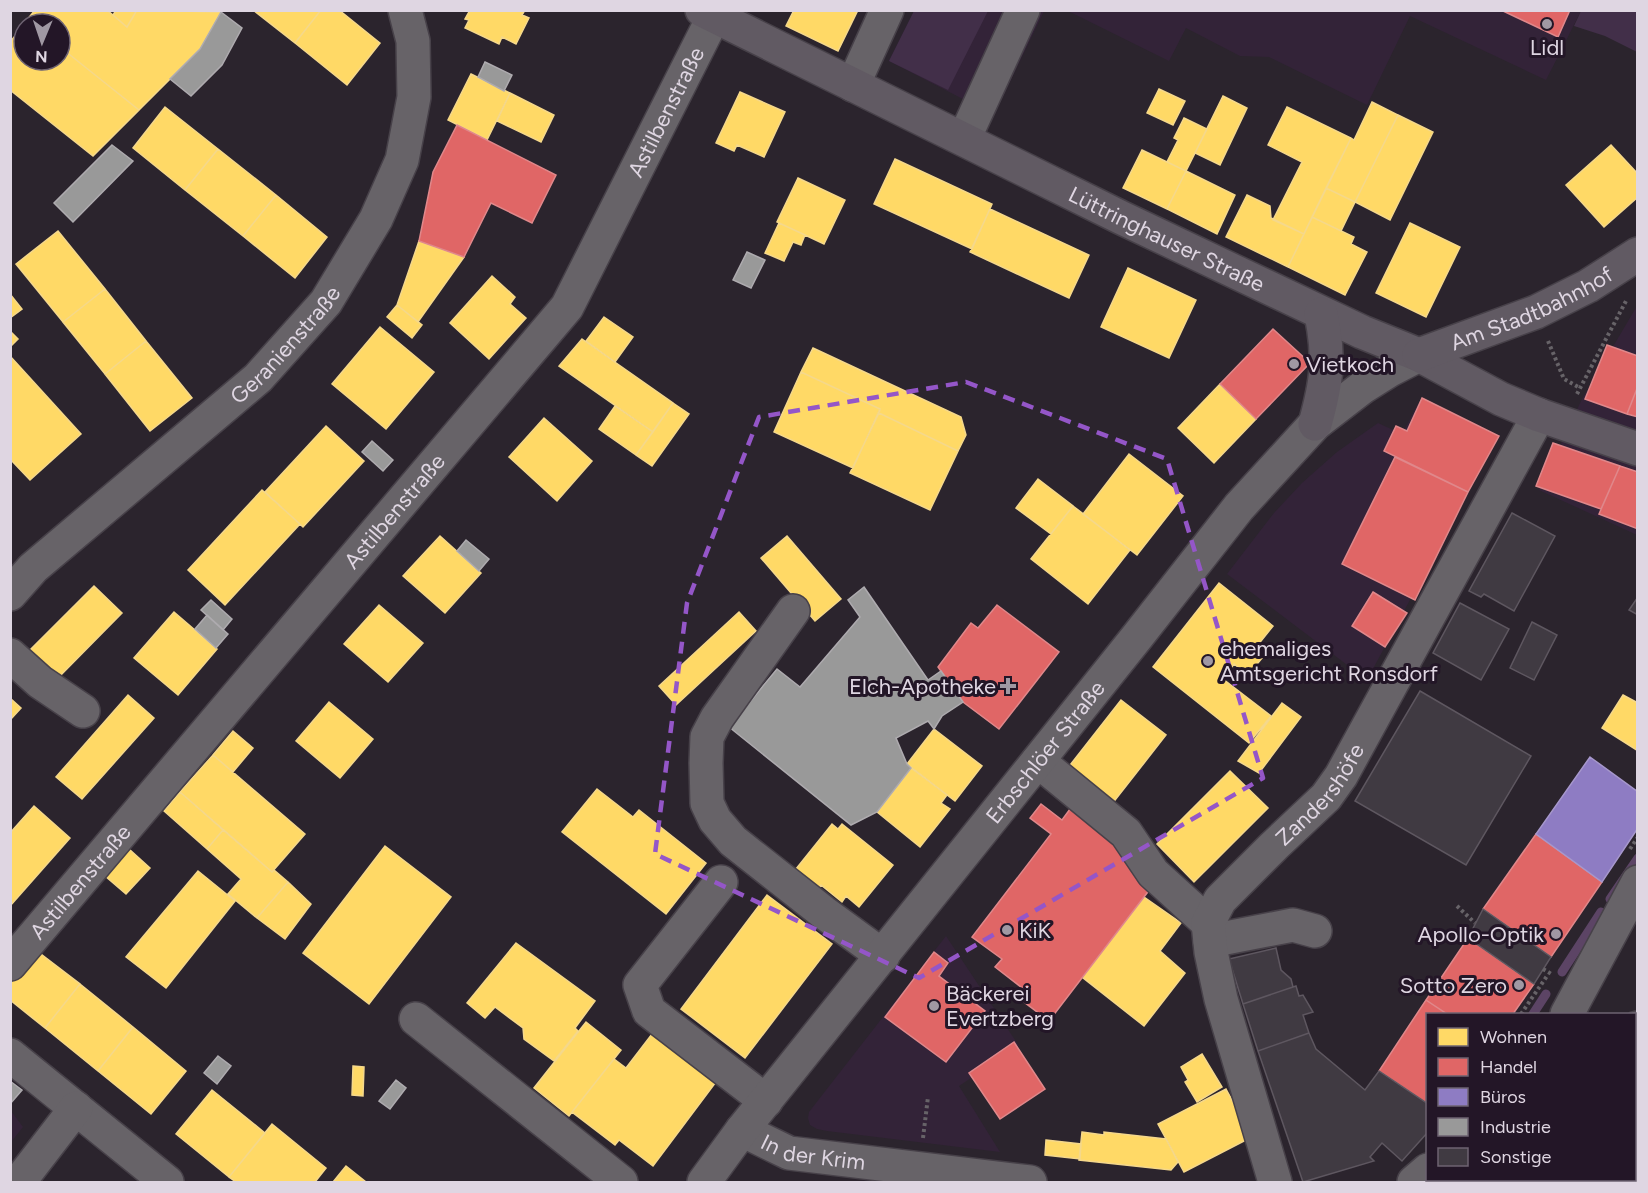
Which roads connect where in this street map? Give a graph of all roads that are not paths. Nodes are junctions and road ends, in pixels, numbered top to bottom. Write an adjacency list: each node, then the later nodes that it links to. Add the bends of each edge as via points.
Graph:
1 (405, 10): 13 (street, Geranienstraße, via 413,41 414,97 402,160 376,219 326,302 258,378 33,568)
2 (887, 10): 5 (street)
3 (1023, 10): 6 (street)
4 (708, 13): 5 (main road, Lüttringhauser Straße); 22 (street, Astilbenstraße, via 567,307)
5 (853, 85): 6 (main road, Lüttringhauser Straße)
6 (964, 139): 8 (main road, Lüttringhauser Straße)
7 (1638, 254): 9 (main road, Am Stadtbahnhof, via 1536,312)
8 (1321, 314): 9 (main road, Lüttringhauser Straße); 11 (main road, via 1328,362 1326,387)
9 (1419, 355): 10 (main road, Lüttringhauser Straße, via 1501,399); 11 (street, Erbschlöer Straße, via 1363,387)
10 (1551, 419): 12 (main road, Lüttringhauser Straße); 20 (street, Zandershöfe, via 1403,662 1341,776 1326,797 1220,900)
11 (1315, 424): 17 (street, Erbschlöer Straße, via 1239,507)
12 (1638, 449)
13 (12, 591)
14 (793, 611): 21 (street, via 707,737 707,803 715,820 734,841)
15 (10, 655): 16 (street)
16 (83, 711)
17 (1038, 761): 20 (street, via 1126,833 1153,873); 21 (street, Erbschlöer Straße)
18 (721, 882): 26 (street, via 640,985 649,1011)
19 (1638, 882): 23 (street)
20 (1209, 938): 35 (street, via 1221,999)
21 (883, 956): 26 (street, Erbschlöer Straße)
22 (10, 964)
23 (1568, 1013)
24 (416, 1019): 32 (street)
25 (10, 1055): 27 (street)
26 (766, 1101): 28 (street, Erbschlöer Straße)
27 (76, 1108): 30 (street); 31 (street)
28 (742, 1130): 33 (street, Erbschlöer Straße); 34 (street, In der Krim, via 789,1153)
29 (1426, 1172): 36 (street)
30 (19, 1182)
31 (167, 1182)
32 (621, 1182)
33 (704, 1182)
34 (1030, 1182)
35 (1275, 1182)
36 (1414, 1182)

